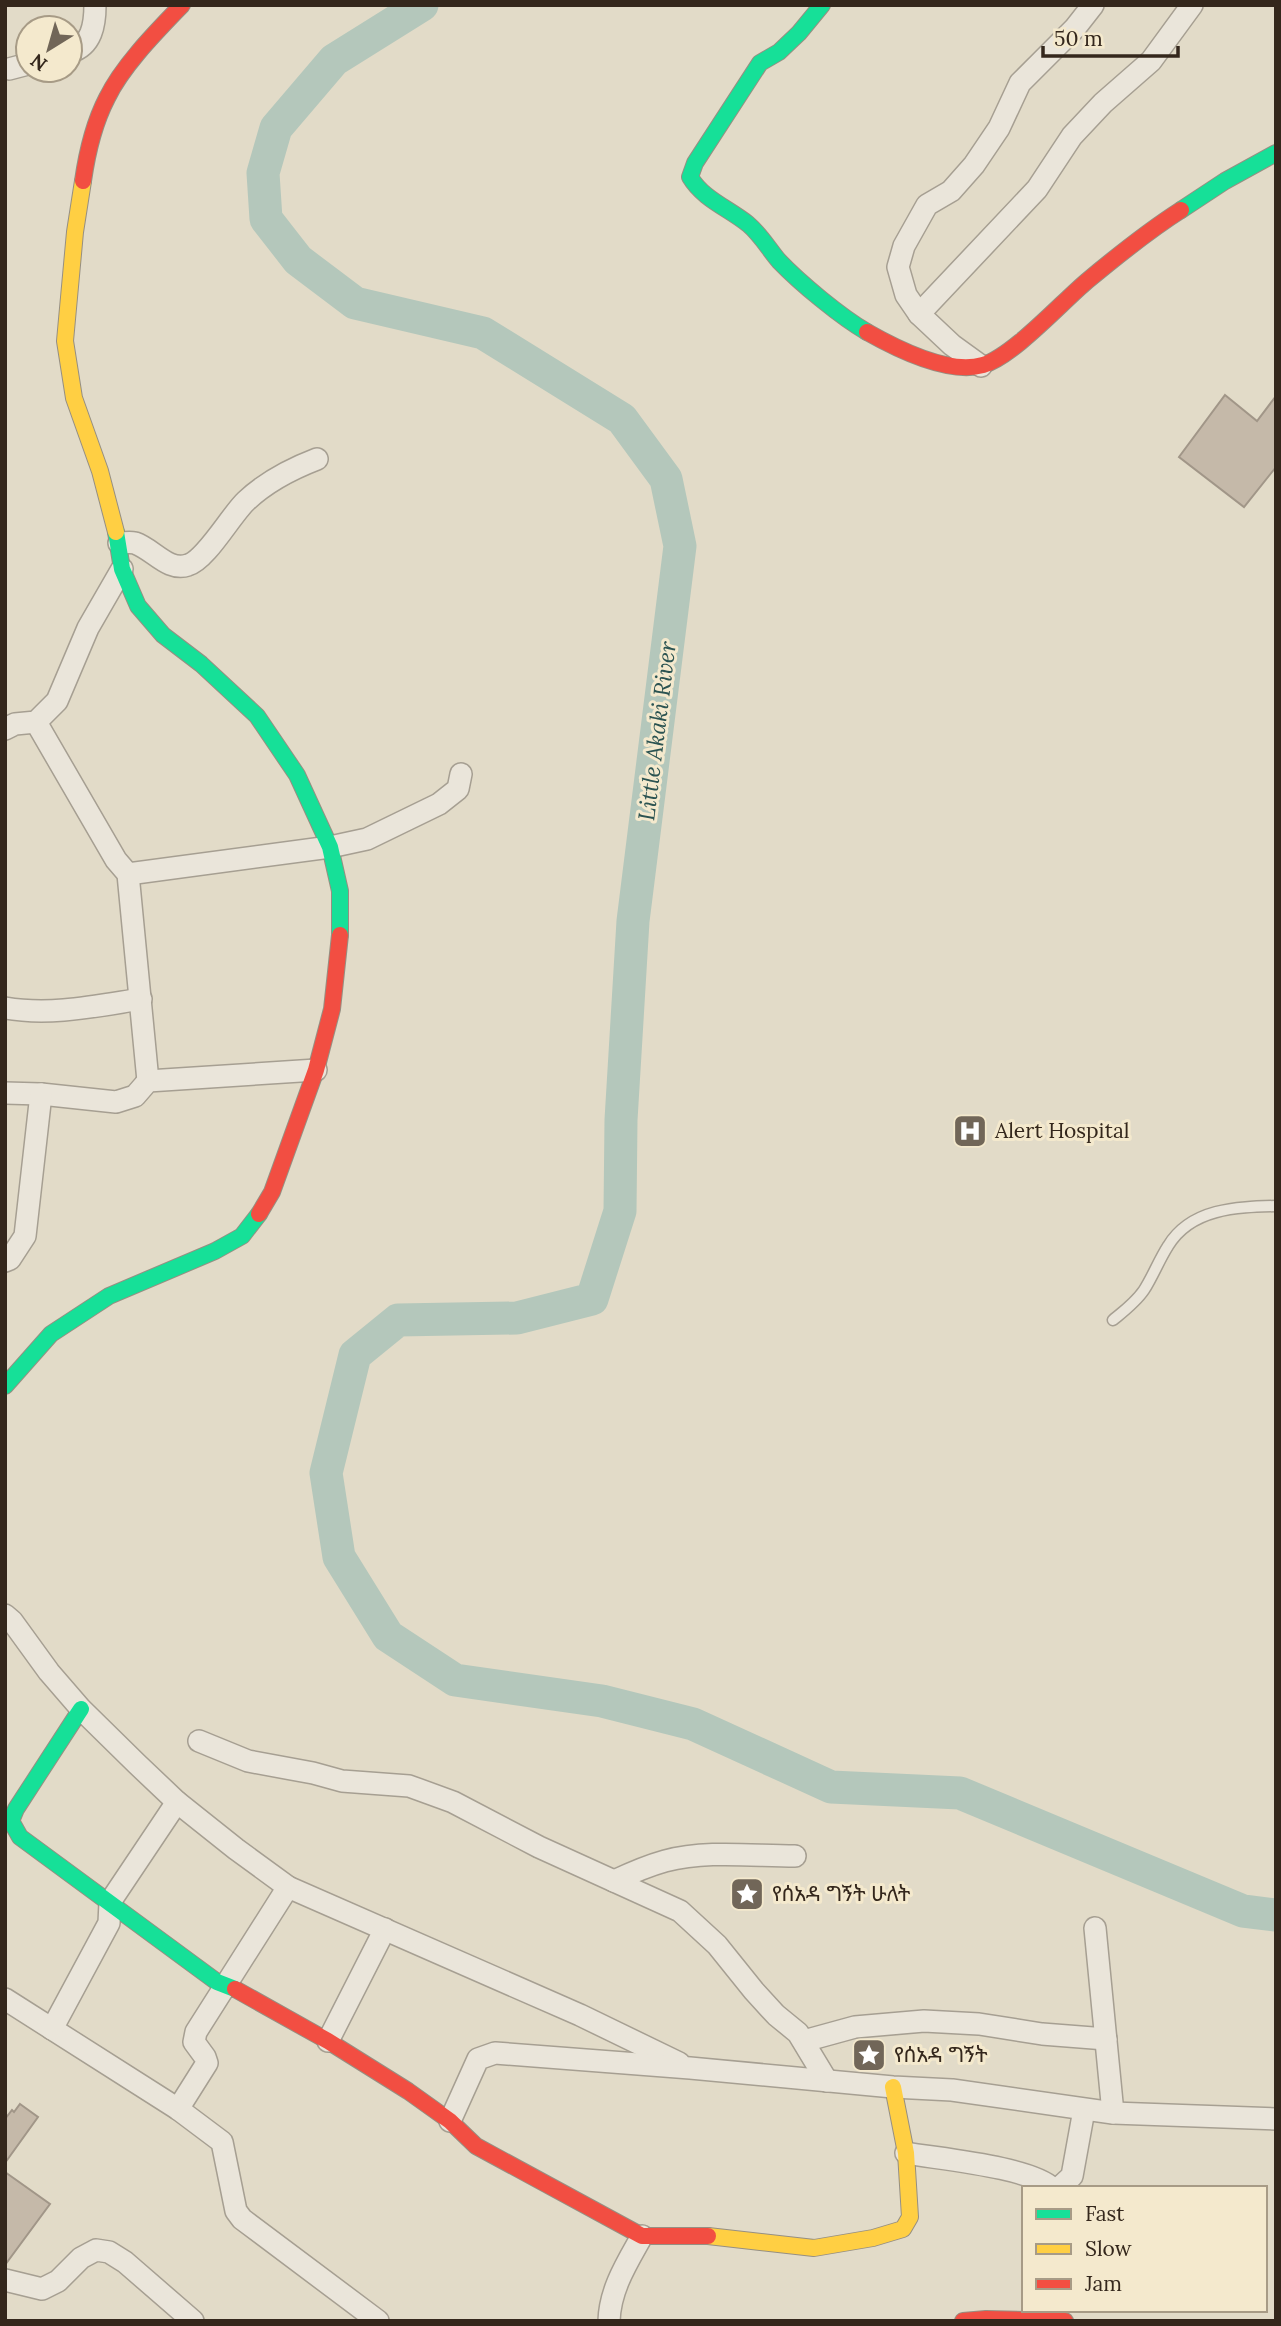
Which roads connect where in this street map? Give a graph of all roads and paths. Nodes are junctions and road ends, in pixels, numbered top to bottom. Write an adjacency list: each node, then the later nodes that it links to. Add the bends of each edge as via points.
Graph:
1 (94, 5): 6 (street, via 94,31)
2 (182, 5): 11 (main road, via 142,47 107,97 87,153 75,232 65,341 75,397)
3 (822, 5): 9 (main road, via 799,33 760,64 690,177 697,189 748,223 792,274 858,327 899,351 952,366)
4 (1093, 5): 8 (street, via 1020,83 975,165 951,191 926,205 918,218 898,267 906,295)
5 (1192, 5): 8 (street, via 1150,61 1072,136 1037,188)
6 (84, 43)
7 (1276, 153): 9 (main road, via 1154,227 1000,358)
8 (919, 314): 9 (street)
9 (981, 366)
10 (317, 460): 11 (street, via 292,469 255,494 190,565 174,567 133,542)
11 (119, 543): 12 (main road)
12 (121, 569): 13 (street, via 88,628 57,701); 16 (main road, via 138,606 163,635 257,716 297,775)
13 (36, 722): 14 (street); 17 (street)
14 (5, 729)
15 (461, 774): 16 (street, via 458,789 439,804 367,839)
16 (330, 847): 17 (street); 20 (main road, via 340,891 341,934 332,1009)
17 (128, 874): 18 (street)
18 (141, 999): 19 (street, via 63,1010); 21 (street)
19 (5, 1008)
20 (316, 1070): 21 (street); 27 (main road, via 272,1192 242,1236 109,1296 51,1334)
21 (148, 1081): 23 (street, via 135,1096 116,1102)
22 (5, 1093): 23 (street)
23 (41, 1094): 25 (street, via 25,1236)
24 (1276, 1206): 26 (lane, via 1206,1214 1183,1229 1169,1244 1143,1291)
25 (5, 1261)
26 (1113, 1320)
27 (5, 1387)
28 (5, 1615): 29 (street)
29 (81, 1709): 31 (street); 35 (main road, via 11,1821 20,1837 42,1856)
30 (198, 1741): 33 (street, via 248,1761 342,1780 409,1786 453,1802)
31 (177, 1802): 34 (street); 35 (street)
32 (795, 1856): 33 (street, via 717,1854 668,1861)
33 (614, 1881): 43 (street, via 694,1922)
34 (288, 1887): 37 (street); 38 (street)
35 (110, 1902): 38 (main road, via 217,1982); 40 (street, via 109,1923)
36 (1095, 1928): 41 (street)
37 (385, 1929): 42 (street); 44 (street)
38 (228, 1985): 42 (main road); 47 (street, via 196,2032 194,2042 207,2063)
39 (5, 1999): 40 (street)
40 (52, 2029): 47 (street)
41 (1106, 2039): 43 (street, via 924,2021 855,2027); 49 (street)
42 (328, 2041): 51 (main road)
43 (804, 2041): 45 (street)
44 (690, 2068): 45 (street); 51 (street, via 495,2053 478,2059)
45 (827, 2081): 46 (street)
46 (893, 2087): 48 (street, via 951,2090); 52 (main road)
47 (178, 2109): 58 (street, via 222,2142 236,2211 242,2219)
48 (1084, 2110): 49 (street); 54 (street, via 1072,2176)
49 (1113, 2113): 50 (street)
50 (1276, 2119)
51 (450, 2121): 55 (main road, via 477,2146)
52 (906, 2153): 53 (street, via 1023,2173); 55 (main road, via 910,2217 903,2229 814,2248 697,2235)
53 (1050, 2186)
54 (1062, 2186)
55 (642, 2236): 59 (street, via 620,2277)
56 (5, 2280): 57 (street, via 42,2289 58,2281 81,2258 96,2250 109,2252)
57 (193, 2321)
58 (378, 2321)
59 (609, 2321)
60 (963, 2321): 61 (main road)
61 (1065, 2321)

